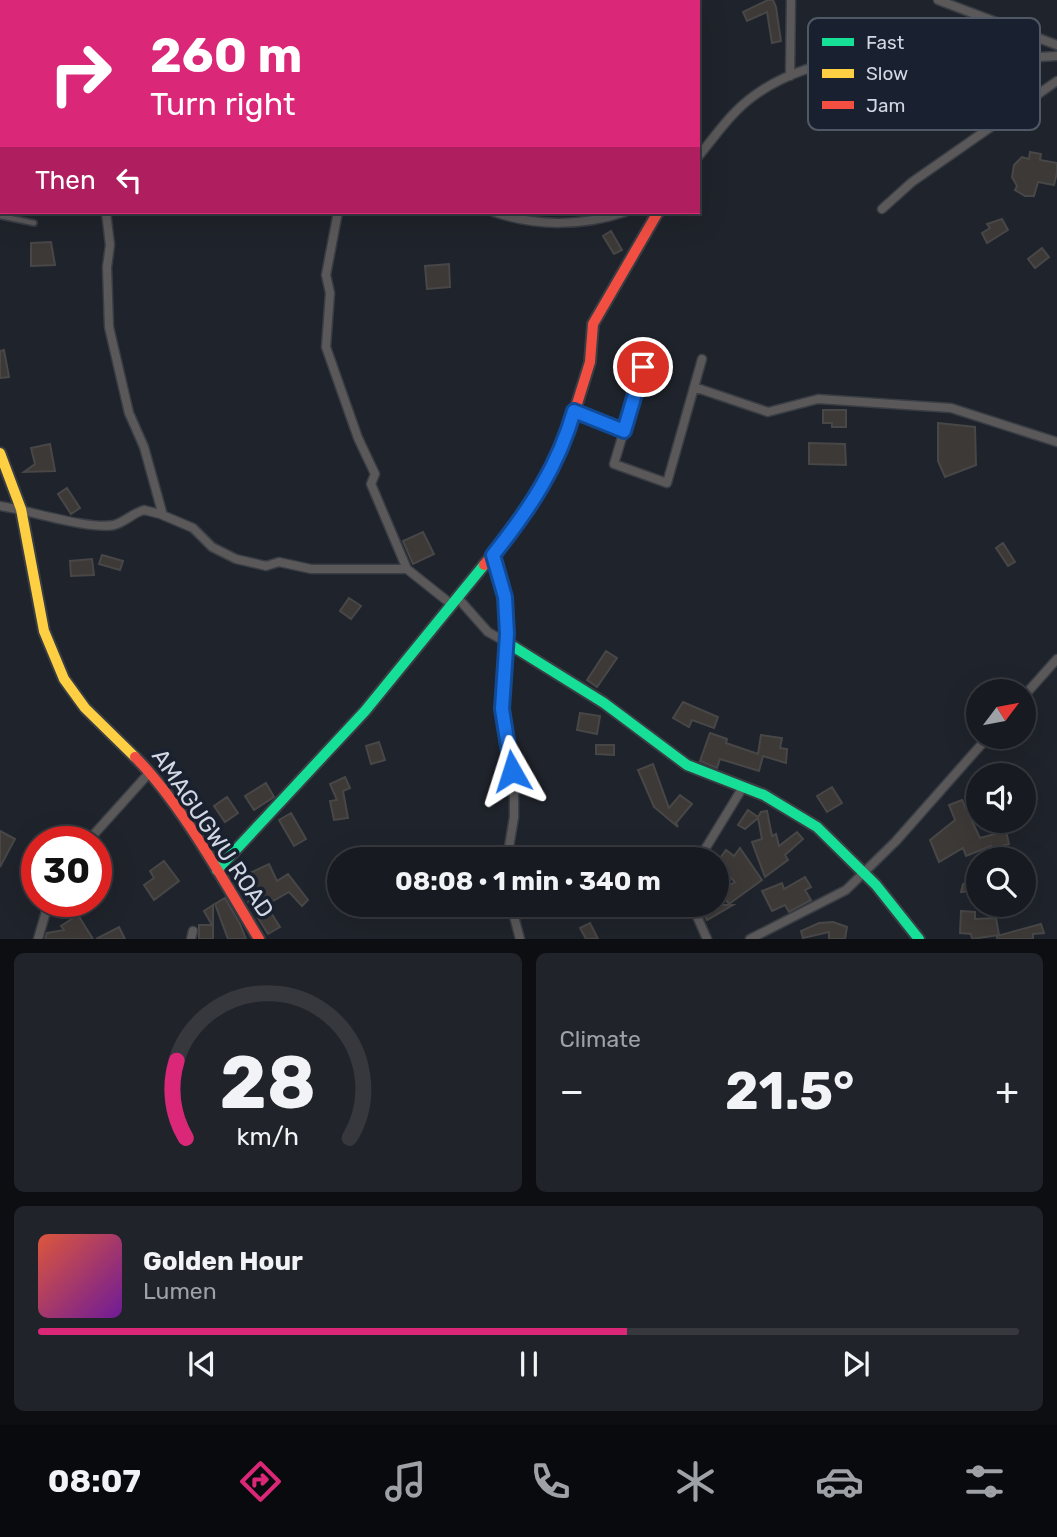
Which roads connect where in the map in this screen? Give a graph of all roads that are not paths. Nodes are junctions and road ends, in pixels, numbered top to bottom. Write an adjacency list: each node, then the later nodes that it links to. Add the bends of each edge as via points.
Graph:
1 (791, 0): 7 (street)
2 (938, 0): 3 (street)
3 (986, 18)
4 (1040, 39): 5 (street)
5 (1057, 45)
6 (808, 71): 7 (street)
7 (790, 76): 11 (street, via 740,107)
8 (1057, 81): 9 (street)
9 (1040, 93)
10 (987, 130): 12 (street)
11 (700, 155)
12 (881, 209)
13 (106, 214): 29 (street, via 109,327)
14 (338, 214): 31 (street, via 326,275 330,293 326,347 375,474 371,484)
15 (501, 214): 16 (street, via 525,221 579,223)
16 (617, 214)
17 (657, 214): 23 (street, via 593,324 590,362)
18 (0, 216): 19 (lane)
19 (34, 223)
20 (702, 359): 22 (street)
21 (643, 367): 24 (street)
22 (694, 387): 24 (street, via 667,482 614,464); 25 (street, via 768,412 818,399 951,408)
23 (574, 411): 24 (street); 30 (street, via 544,487)
24 (624, 431)
25 (1057, 442)
26 (0, 453): 28 (street, AMAGUGWU ROAD)
27 (0, 506): 28 (street)
28 (21, 509): 29 (street, via 41,517 109,525 144,510); 37 (street, AMAGUGWU ROAD, via 38,606 53,657 85,708)
29 (160, 514): 31 (street, via 194,528 212,547 236,559 266,566 279,562 311,569)
30 (493, 555): 32 (street); 33 (street, via 505,597)
31 (407, 569): 32 (street)
32 (454, 601): 33 (street); 42 (street, via 365,711)
33 (506, 642): 38 (street, via 604,703 687,765); 40 (street, via 502,709 514,793)
34 (1057, 659): 35 (street)
35 (1036, 683)
36 (977, 749): 43 (street)
37 (150, 772): 39 (street); 42 (street, AMAGUGWU ROAD)
38 (743, 787): 41 (street); 43 (street, via 817,827)
39 (101, 826)
40 (509, 847)
41 (706, 847)
42 (217, 870): 48 (street, AMAGUGWU ROAD)
43 (866, 873): 51 (street, via 827,901); 52 (street)
44 (44, 917): 47 (street)
45 (514, 917): 49 (street)
46 (697, 917): 50 (street)
47 (38, 939)
48 (259, 939)
49 (520, 939)
50 (707, 939)
51 (750, 939)
52 (919, 939)

